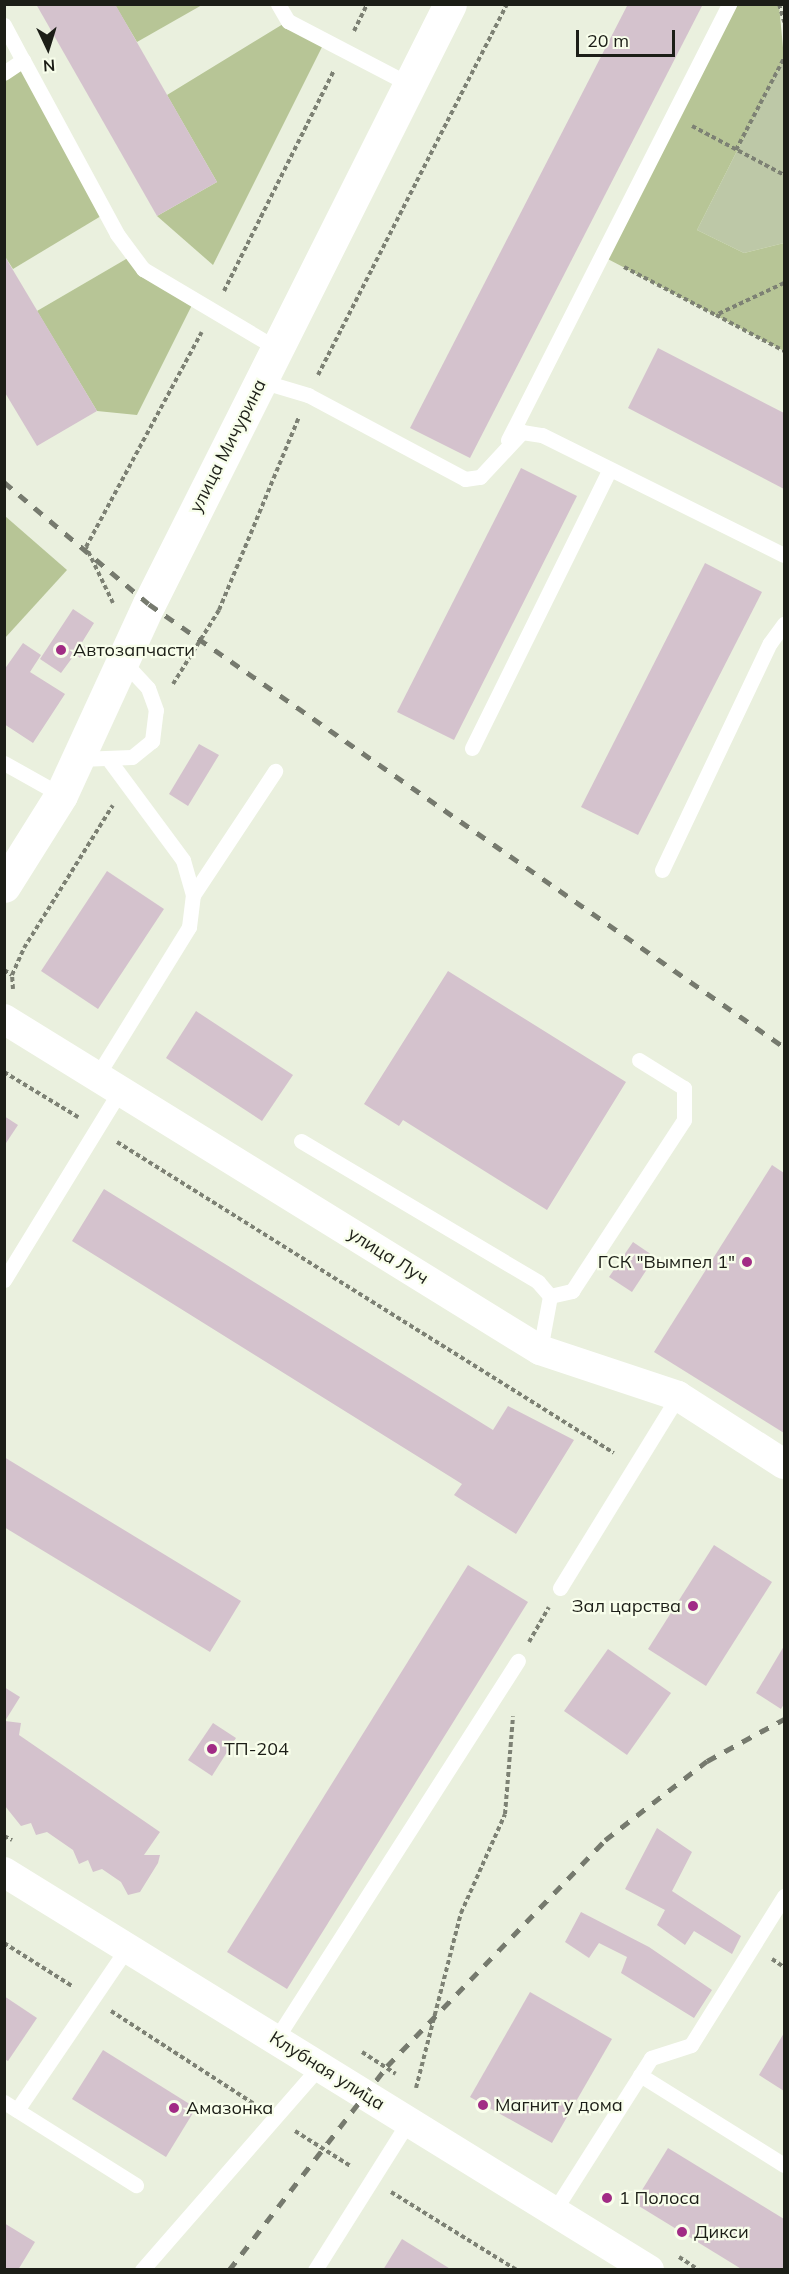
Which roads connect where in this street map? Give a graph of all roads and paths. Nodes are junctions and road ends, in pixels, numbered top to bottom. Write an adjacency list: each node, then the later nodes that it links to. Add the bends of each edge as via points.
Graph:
1 (278, 4): 9 (lane, via 288,21)
2 (367, 4): 9 (path)
3 (450, 4): 13 (main road, улица Мичурина)
4 (507, 4): 24 (path)
5 (729, 4): 14 (lane)
6 (779, 4): 7 (path)
7 (784, 22)
8 (4, 25): 11 (lane)
9 (344, 50): 13 (lane); 19 (path)
10 (784, 58): 15 (path)
11 (23, 60): 12 (lane); 19 (lane, via 117,234 142,269)
12 (4, 73)
13 (408, 84): 21 (main road, улица Мичурина)
14 (673, 115): 15 (path); 17 (lane)
15 (736, 150): 16 (path)
16 (784, 175)
17 (602, 256): 20 (path); 25 (lane)
18 (784, 283): 20 (path)
19 (212, 312): 21 (lane); 28 (path, via 86,547)
20 (716, 315): 22 (path)
21 (278, 348): 23 (main road, улица Мичурина)
22 (784, 351)
23 (261, 381): 24 (lane); 30 (main road, улица Мичурина)
24 (308, 395): 25 (lane, via 465,479 480,477 495,465); 31 (path, via 219,610)
25 (507, 442): 26 (lane, via 522,432 542,435)
26 (610, 469): 27 (lane); 32 (lane)
27 (784, 555)
28 (118, 614)
29 (784, 624): 38 (lane, via 760,663)
30 (125, 663): 31 (lane, via 148,688); 33 (main road, улица Мичурина)
31 (156, 710): 33 (lane, via 159,724 143,751)
32 (472, 748)
33 (94, 760): 36 (lane); 37 (main road, улица Мичурина)
34 (4, 763): 37 (lane)
35 (274, 771): 40 (lane)
36 (128, 782): 40 (lane, via 140,807 183,860); 42 (path)
37 (61, 795): 39 (main road, улица Мичурина)
38 (662, 870)
39 (4, 886)
40 (193, 895): 46 (lane, via 189,927)
41 (4, 970): 42 (path)
42 (12, 975): 43 (path)
43 (11, 1008): 46 (street, улица Луч)
44 (639, 1060): 50 (lane, via 684,1088 684,1120 572,1291)
45 (4, 1072): 47 (path)
46 (109, 1084): 47 (lane); 51 (street, улица Луч)
47 (97, 1129): 49 (lane); 54 (path)
48 (301, 1141): 50 (lane, via 538,1282)
49 (4, 1280)
50 (550, 1296): 51 (lane)
51 (540, 1350): 52 (street, улица Луч)
52 (678, 1396): 53 (street, улица Луч); 54 (lane)
53 (784, 1464)
54 (636, 1467): 55 (lane)
55 (560, 1588): 56 (path)
56 (518, 1661): 60 (lane); 64 (path, via 506,1814 454,1936 428,2025)
57 (4, 1872): 59 (street, Клубная улица)
58 (784, 1896): 62 (lane, via 691,2046 651,2058)
59 (127, 1947): 60 (street, Клубная улица); 63 (lane)
60 (276, 2039): 61 (street, Клубная улица)
61 (320, 2066): 64 (street, Клубная улица); 68 (lane)
62 (640, 2076): 65 (lane); 67 (lane)
63 (11, 2106): 66 (lane)
64 (409, 2121): 67 (street, Клубная улица); 69 (lane)
65 (784, 2164)
66 (136, 2185)
67 (554, 2211): 70 (street, Клубная улица)
68 (142, 2270)
69 (315, 2270)
70 (649, 2270)

